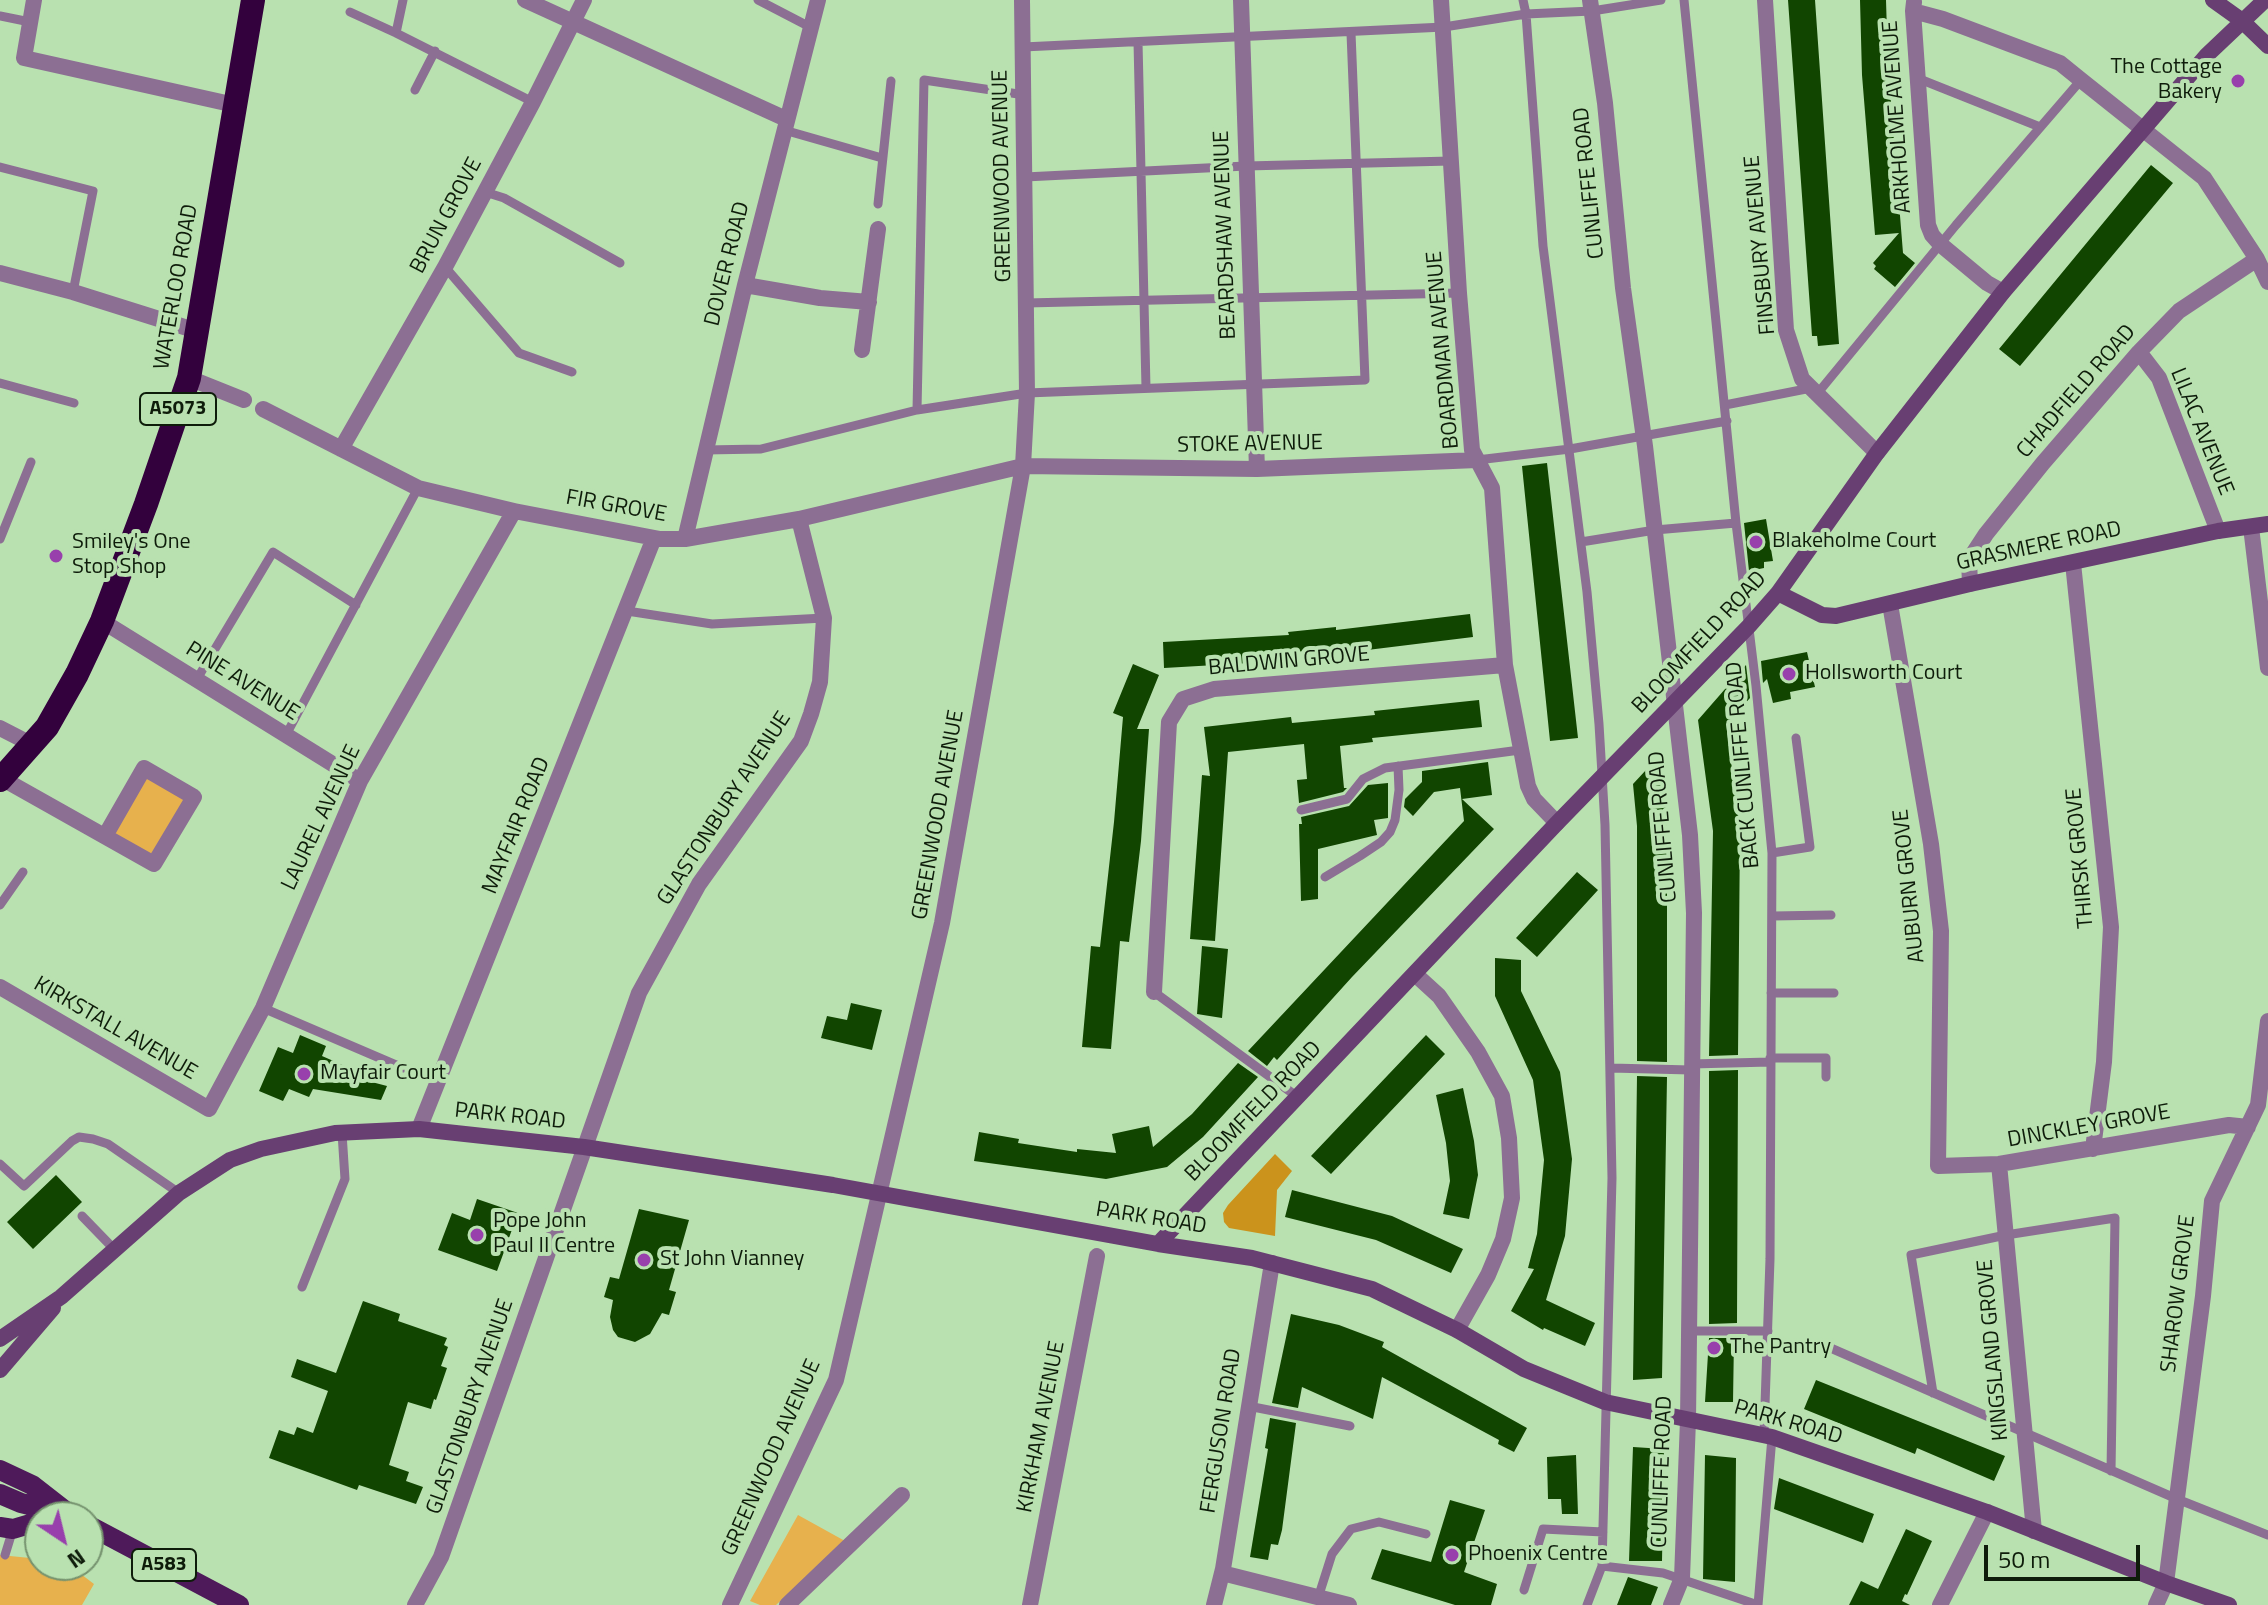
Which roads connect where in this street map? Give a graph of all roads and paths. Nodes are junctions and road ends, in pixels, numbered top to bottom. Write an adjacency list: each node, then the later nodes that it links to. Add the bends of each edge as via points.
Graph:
1 (34, 0): 23 (street)
2 (253, 0): 40 (highway, WATERLOO ROAD / A5073)
3 (403, 0): 27 (lane)
4 (525, 0): 24 (street)
5 (584, 0): 24 (street, BRUN GROVE)
6 (758, 0): 25 (lane)
7 (818, 0): 25 (street, DOVER ROAD)
8 (1022, 0): 32 (street, GREENWOOD AVENUE)
9 (1241, 0): 29 (street, BEARDSHAW AVENUE)
10 (1441, 0): 26 (street, BOARDMAN AVENUE)
11 (1523, 0): 20 (lane)
12 (1661, 0): 17 (lane)
13 (1684, 0): 81 (lane, BACK CUNLIFFE ROAD)
14 (1765, 0): 77 (street, FINSBURY AVENUE, via 1786,330 1802,379)
15 (2213, 0): 22 (main road)
16 (2265, 0): 22 (main road, BLOOMFIELD ROAD)
17 (1591, 5): 20 (lane); 85 (street, CUNLIFFE ROAD)
18 (1914, 5): 34 (street, ARKHOLME AVENUE); 35 (street, via 2060,63)
19 (350, 12): 27 (lane)
20 (1526, 14): 26 (lane); 87 (lane, via 1543,246)
21 (0, 16): 23 (lane)
22 (2241, 20): 31 (main road); 43 (main road, BLOOMFIELD ROAD)
23 (30, 22): 40 (street, via 24,58)
24 (572, 22): 39 (street, BRUN GROVE); 41 (street)
25 (810, 27): 41 (street, DOVER ROAD)
26 (1444, 27): 28 (lane); 45 (street, BOARDMAN AVENUE)
27 (396, 33): 33 (lane)
28 (1351, 33): 29 (lane); 46 (lane)
29 (1242, 38): 30 (lane); 47 (street, BEARDSHAW AVENUE)
30 (1138, 42): 32 (lane); 49 (lane)
31 (2268, 46)
32 (1023, 47): 38 (street, GREENWOOD AVENUE)
33 (435, 51): 37 (lane); 39 (lane)
34 (1917, 78): 42 (lane); 54 (street, ARKHOLME AVENUE, via 1928,225)
35 (2081, 80): 42 (lane); 43 (street)
36 (891, 81): 44 (lane)
37 (415, 90)
38 (1025, 95): 50 (street, GREENWOOD AVENUE); 83 (lane, via 924,80)
39 (533, 102): 51 (street, BRUN GROVE)
40 (235, 105): 69 (highway, WATERLOO ROAD / A5073)
41 (785, 125): 44 (lane); 60 (street, DOVER ROAD)
42 (2040, 127): 54 (lane)
43 (2142, 129): 55 (street, via 2204,178); 62 (main road, BLOOMFIELD ROAD)
44 (882, 158): 52 (lane)
45 (1451, 161): 46 (lane); 63 (street, BOARDMAN AVENUE)
46 (1356, 163): 47 (lane); 64 (lane)
47 (1246, 166): 49 (lane); 65 (street, BEARDSHAW AVENUE)
48 (0, 167): 61 (lane, via 93,191)
49 (1142, 171): 50 (lane); 66 (lane)
50 (1025, 177): 68 (street, GREENWOOD AVENUE)
51 (485, 192): 56 (lane); 57 (street, BRUN GROVE)
52 (878, 204)
53 (878, 229): 67 (street)
54 (1940, 244): 62 (street); 77 (lane)
55 (2257, 259): 59 (street); 71 (street, CHADFIELD ROAD, via 2179,311)
56 (620, 263)
57 (445, 267): 72 (lane, via 519,353); 86 (street, BRUN GROVE)
58 (0, 273): 61 (street)
59 (2268, 282)
60 (745, 285): 67 (street); 88 (street, DOVER ROAD)
61 (73, 292): 69 (street)
62 (2003, 292): 89 (main road, BLOOMFIELD ROAD)
63 (1459, 293): 64 (lane); 90 (street, BOARDMAN AVENUE, via 1470,437)
64 (1361, 295): 65 (lane); 75 (lane, via 1365,380)
65 (1250, 297): 66 (lane); 75 (street, BEARDSHAW AVENUE)
66 (1145, 299): 68 (lane); 76 (lane)
67 (869, 302): 70 (street)
68 (1026, 303): 78 (street, GREENWOOD AVENUE)
69 (197, 331): 73 (highway, WATERLOO ROAD / A5073)
70 (862, 350)
71 (2139, 352): 100 (street, LILAC AVENUE, via 2159,378); 106 (street, CHADFIELD ROAD, via 1986,534 1969,560)
72 (572, 372)
73 (189, 378): 79 (street); 112 (highway, WATERLOO ROAD / A5073)
74 (0, 383): 80 (lane)
75 (1252, 384): 76 (lane); 93 (street, BEARDSHAW AVENUE)
76 (1146, 388): 78 (lane)
77 (1814, 391): 81 (lane); 89 (street, FINSBURY AVENUE)
78 (1027, 393): 83 (lane); 92 (street, GREENWOOD AVENUE)
79 (244, 400)
80 (74, 403)
81 (1725, 405): 84 (lane, BACK CUNLIFFE ROAD)
82 (263, 409): 86 (street, FIR GROVE)
83 (917, 410): 88 (lane, via 761,449)
84 (1727, 421): 85 (lane); 97 (lane, BACK CUNLIFFE ROAD)
85 (1643, 436): 87 (lane); 99 (street, CUNLIFFE ROAD)
86 (341, 449): 94 (street, FIR GROVE)
87 (1570, 449): 90 (lane); 104 (lane)
88 (705, 450): 103 (street, DOVER ROAD)
89 (1877, 453): 107 (main road, BLOOMFIELD ROAD)
90 (1477, 460): 93 (street, STOKE AVENUE); 114 (street, BOARDMAN AVENUE, via 1492,488)
91 (31, 462): 102 (lane)
92 (1023, 466): 93 (street, STOKE AVENUE); 96 (street, FIR GROVE); 159 (street, GREENWOOD AVENUE, via 942,923)
93 (1257, 469)
94 (418, 488): 95 (street, FIR GROVE); 109 (lane)
95 (514, 511): 101 (street, FIR GROVE); 126 (street, LAUREL AVENUE)
96 (799, 519): 103 (street, FIR GROVE); 111 (street, GLASTONBURY AVENUE)
97 (1736, 523): 99 (lane); 113 (lane, BACK CUNLIFFE ROAD)
98 (2259, 525): 100 (main road, GRASMERE ROAD); 115 (street)
99 (1655, 530): 104 (lane); 117 (street, CUNLIFFE ROAD)
100 (2218, 531): 105 (main road, GRASMERE ROAD)
101 (654, 538): 103 (street, FIR GROVE); 110 (street, MAYFAIR ROAD)
102 (0, 539)
103 (685, 539)
104 (1581, 542): 125 (lane)
105 (2073, 563): 106 (main road, GRASMERE ROAD); 154 (street, THIRSK GROVE, via 2111,927)
106 (1970, 584): 108 (main road, GRASMERE ROAD)
107 (1778, 593): 108 (main road, GRASMERE ROAD, via 1822,615); 113 (main road, BLOOMFIELD ROAD)
108 (1890, 604): 157 (street, AUBURN GROVE, via 1941,931)
109 (356, 605): 116 (lane, via 273,552); 119 (lane)
110 (627, 611): 111 (lane, via 712,624); 151 (street, MAYFAIR ROAD)
111 (824, 618): 153 (street, GLASTONBURY AVENUE, via 820,682 801,741 699,884 639,993)
112 (102, 621): 116 (street, PINE AVENUE); 121 (highway, WATERLOO ROAD / A5073, via 63,702)
113 (1749, 626): 117 (main road, BLOOMFIELD ROAD); 130 (lane, BACK CUNLIFFE ROAD)
114 (1505, 665): 122 (street, BOARDMAN AVENUE); 138 (street, BALDWIN GROVE, via 1214,689 1183,699 1169,722)
115 (2268, 668)
116 (197, 679): 119 (street, PINE AVENUE)
117 (1675, 704): 125 (main road, BLOOMFIELD ROAD); 144 (street, CUNLIFFE ROAD, via 1694,913)
118 (0, 728): 121 (street)
119 (286, 735): 126 (street, PINE AVENUE)
120 (1796, 738): 130 (lane, via 1810,847)
121 (33, 745): 124 (highway, WATERLOO ROAD / A5073)
122 (1520, 750): 123 (lane); 128 (street, BOARDMAN AVENUE, via 1534,799)
123 (1398, 766): 127 (lane, via 1363,779 1343,801); 132 (lane, via 1390,832)
124 (1, 779): 129 (street)
125 (1602, 779): 128 (main road, BLOOMFIELD ROAD); 146 (lane)
126 (360, 781): 141 (street, LAUREL AVENUE)
127 (1301, 810)
128 (1557, 823): 136 (main road, BLOOMFIELD ROAD)
129 (105, 836): 129 (street, via 154,864 194,797 144,768)
130 (1772, 853): 135 (lane, BACK CUNLIFFE ROAD)
131 (23, 872): 133 (lane)
132 (1325, 877)
133 (0, 905)
134 (1831, 915): 135 (lane)
135 (1773, 916): 139 (lane, BACK CUNLIFFE ROAD)
136 (1416, 975): 148 (main road, BLOOMFIELD ROAD); 168 (street, via 1439,996 1478,1052 1502,1096 1509,1138 1512,1198 1503,1239)
137 (0, 987): 149 (street, KIRKSTALL AVENUE)
138 (1154, 992): 148 (lane)
139 (1771, 993): 140 (lane); 143 (lane, BACK CUNLIFFE ROAD)
140 (1834, 993)
141 (263, 1008): 145 (lane); 149 (street, LAUREL AVENUE)
142 (2268, 1021): 150 (street, SHAROW GROVE, via 2258,1105)
143 (1770, 1060): 144 (lane); 147 (lane, via 1826,1058); 170 (lane, BACK CUNLIFFE ROAD)
144 (1691, 1067): 146 (lane); 169 (street, CUNLIFFE ROAD)
145 (403, 1068)
146 (1611, 1068): 175 (lane)
147 (1826, 1077)
148 (1299, 1098): 162 (main road, BLOOMFIELD ROAD)
149 (209, 1109)
150 (2248, 1127): 154 (street, DINCKLEY GROVE, via 2229,1125); 185 (street, SHAROW GROVE, via 2212,1201)
151 (419, 1129): 152 (main road, PARK ROAD); 153 (main road, PARK ROAD)
152 (342, 1133): 158 (main road, PARK ROAD, via 230,1160); 166 (lane, via 345,1179)
153 (584, 1147): 159 (main road, PARK ROAD); 203 (street, GLASTONBURY AVENUE, via 441,1557)
154 (2093, 1149): 156 (street, DINCKLEY GROVE)
155 (0, 1164): 158 (lane, via 24,1186 72,1141 93,1139)
156 (1999, 1164): 157 (street, DINCKLEY GROVE); 161 (street, KINGSLAND GROVE)
157 (1938, 1166)
158 (179, 1193): 163 (main road, PARK ROAD)
159 (879, 1194): 162 (main road, PARK ROAD); 204 (street, GREENWOOD AVENUE, via 836,1380)
160 (82, 1216): 163 (lane)
161 (2006, 1235): 174 (lane, via 1911,1255); 179 (street, KINGSLAND GROVE); 182 (lane, via 2115,1218)
162 (1158, 1244): 165 (main road, PARK ROAD)
163 (113, 1248): 167 (main road, PARK ROAD)
164 (1097, 1256): 206 (street, KIRKHAM AVENUE)
165 (1272, 1263): 168 (main road, PARK ROAD, via 1372,1289); 176 (street, FERGUSON ROAD)
166 (302, 1287)
167 (61, 1297): 171 (main road, PARK ROAD); 173 (main road, PARK ROAD)
168 (1457, 1330): 175 (main road, PARK ROAD, via 1524,1369)
169 (1690, 1331): 170 (lane); 177 (street, CUNLIFFE ROAD)
170 (1768, 1331): 180 (lane, BACK CUNLIFFE ROAD)
171 (0, 1339)
172 (1826, 1346): 174 (lane)
173 (0, 1370)
174 (1933, 1393): 179 (lane)
175 (1605, 1402): 177 (main road, PARK ROAD); 191 (lane)
176 (1248, 1406): 178 (lane); 197 (street, FERGUSON ROAD)
177 (1688, 1420): 180 (main road, PARK ROAD); 198 (street, CUNLIFFE ROAD)
178 (1350, 1426)
179 (2024, 1433): 182 (lane); 190 (street, KINGSLAND GROVE)
180 (1768, 1435): 188 (main road, PARK ROAD); 211 (lane, BACK CUNLIFFE ROAD)
181 (0, 1470): 186 (main road, via 32,1485)
182 (2111, 1471): 185 (lane)
183 (0, 1494): 187 (main road)
184 (902, 1495): 205 (street)
185 (2177, 1499): 194 (lane); 199 (street, SHAROW GROVE)
186 (49, 1501)
187 (24, 1504)
188 (1987, 1512): 190 (main road, PARK ROAD); 212 (street)
189 (6, 1528): 195 (lane)
190 (2034, 1531): 199 (main road, PARK ROAD)
191 (1603, 1532): 196 (lane); 200 (lane, via 1543,1529)
192 (104, 1533): 202 (main road, A583)
193 (1426, 1534): 201 (lane, via 1379,1522 1351,1529 1332,1554)
194 (2268, 1535)
195 (5, 1555)
196 (1602, 1566): 198 (lane); 209 (lane)
197 (1222, 1573): 201 (street); 207 (street, FERGUSON ROAD)
198 (1682, 1578): 210 (street, CUNLIFFE ROAD); 211 (lane)
199 (2166, 1583): 213 (street, SHAROW GROVE); 214 (main road, PARK ROAD)
200 (1524, 1590)
201 (1318, 1598): 208 (street)
202 (239, 1605)
203 (415, 1605)
204 (730, 1605)
205 (787, 1605)
206 (1030, 1605)
207 (1214, 1605)
208 (1349, 1605)
209 (1587, 1605)
210 (1671, 1605)
211 (1758, 1605)
212 (1940, 1605)
213 (2156, 1605)
214 (2229, 1605)

